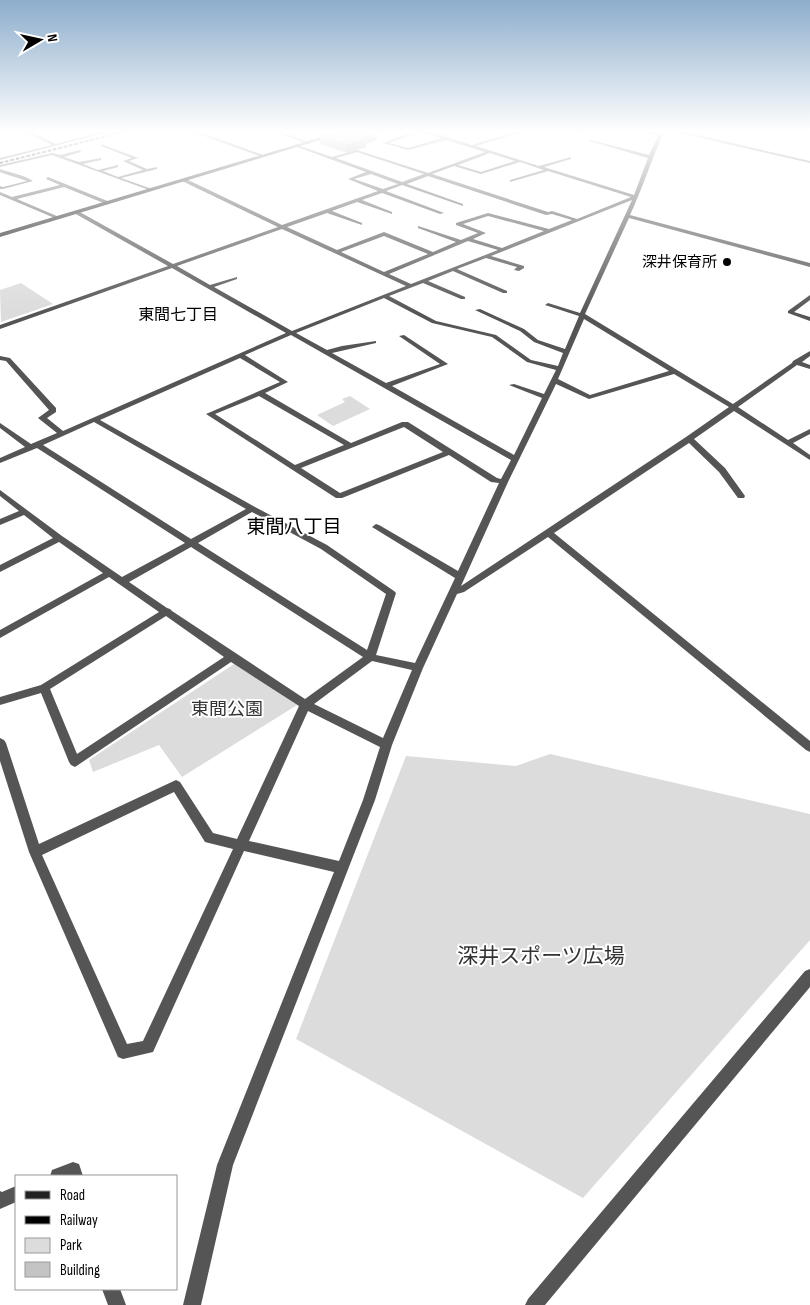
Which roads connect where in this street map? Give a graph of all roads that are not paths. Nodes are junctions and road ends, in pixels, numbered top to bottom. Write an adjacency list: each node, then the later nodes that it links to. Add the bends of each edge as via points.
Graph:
1 (4, 191): 12 (street)
2 (41, 191): 12 (street)
3 (79, 191): 17 (street)
4 (147, 191): 17 (main road)
5 (207, 191): 28 (street)
6 (382, 191): 14 (street); 19 (street)
7 (424, 191): 13 (street)
8 (478, 191): 26 (street)
9 (616, 191): 11 (street)
10 (638, 191): 11 (street)
11 (636, 197): 24 (street); 26 (street)
12 (13, 198): 25 (street)
13 (442, 198): 15 (street); 18 (street)
14 (356, 200): 20 (street); 22 (street)
15 (434, 200)
16 (427, 202): 19 (street)
17 (108, 203): 21 (main road)
18 (461, 204)
19 (419, 205): 23 (street)
20 (328, 211): 27 (street); 28 (street)
21 (76, 212): 25 (main road); 38 (street)
22 (390, 213)
23 (442, 213)
24 (627, 216): 37 (street); 52 (street)
25 (57, 218): 31 (main road)
26 (576, 220): 30 (street)
27 (360, 224)
28 (282, 227): 34 (street); 38 (street)
29 (420, 227): 32 (street)
30 (549, 231): 32 (street, via 488,214 458,224 483,233); 33 (street)
31 (0, 235)
32 (464, 241): 33 (street); 35 (street)
33 (501, 250): 36 (street)
34 (337, 252): 35 (street, via 384,234); 41 (street)
35 (433, 254): 41 (street)
36 (485, 256): 39 (street); 40 (street, via 522,267)
37 (810, 265)
38 (172, 266): 45 (street); 54 (street)
39 (452, 269): 43 (street); 46 (street)
40 (516, 270)
41 (386, 273): 44 (street)
42 (235, 278): 45 (street)
43 (424, 281): 44 (street); 49 (street)
44 (411, 286): 47 (street)
45 (209, 287): 55 (street)
46 (505, 292)
47 (386, 297): 55 (street); 65 (street, via 434,322 494,336 529,361)
48 (810, 297): 53 (street, via 790,312)
49 (463, 298)
50 (548, 305): 52 (street)
51 (478, 310): 58 (street, via 522,330 536,341)
52 (582, 315): 58 (street); 66 (street)
53 (810, 319)
54 (0, 326)
55 (291, 333): 59 (street); 61 (street)
56 (402, 336): 69 (street, via 445,364)
57 (374, 342): 59 (street)
58 (566, 352): 65 (street)
59 (326, 353): 69 (street)
60 (810, 353): 63 (street)
61 (240, 355): 70 (street, via 285,382); 73 (street)
62 (0, 358): 76 (street, via 8,359 53,410 42,418)
63 (795, 362): 64 (street); 72 (street)
64 (810, 367)
65 (560, 369): 67 (street)
66 (675, 371): 67 (street, via 589,397); 72 (street)
67 (554, 380): 71 (street)
68 (512, 385): 71 (street)
69 (386, 386): 83 (street)
70 (259, 393): 80 (street); 85 (street, via 210,414)
71 (545, 397): 83 (street)
72 (733, 407): 77 (street); 78 (street)
73 (94, 419): 76 (street); 89 (street)
74 (0, 424): 79 (street)
75 (810, 431): 78 (street)
76 (61, 433): 79 (street)
77 (688, 439): 88 (street, via 722,470); 93 (street)
78 (788, 443): 82 (street)
79 (33, 446): 84 (street); 95 (street)
80 (351, 446): 81 (street, via 405,424); 85 (street)
81 (449, 452): 85 (street, via 339,496); 86 (street, via 494,480)
82 (810, 458)
83 (516, 459): 86 (street)
84 (0, 460)
85 (294, 468)
86 (504, 482): 98 (street)
87 (0, 492): 90 (street)
88 (741, 496)
89 (252, 509): 95 (street); 103 (street, via 324,547 391,593)
90 (25, 511): 91 (street); 94 (street)
91 (0, 522)
92 (376, 527): 98 (street)
93 (549, 533): 100 (street, via 461,590); 111 (street)
94 (59, 538): 96 (street); 97 (street)
95 (190, 543): 99 (street); 103 (street)
96 (0, 569)
97 (110, 573): 99 (street); 102 (street)
98 (462, 577): 100 (street)
99 (123, 582): 101 (street)
100 (454, 591): 105 (street)
101 (168, 612): 104 (street); 106 (street)
102 (0, 634)
103 (370, 657): 105 (street); 108 (street)
104 (231, 658): 106 (street, via 75,762); 108 (street)
105 (418, 668): 110 (street)
106 (44, 688): 107 (street)
107 (0, 701)
108 (305, 705): 110 (street); 112 (street)
109 (0, 743): 113 (street)
110 (386, 746): 114 (street, via 370,800)
111 (810, 747)
112 (241, 846): 113 (street, via 209,838 176,785); 113 (street, via 148,1048 123,1052); 114 (street)
113 (35, 852)
114 (342, 868): 122 (street, via 225,1165)
115 (810, 976): 123 (street)
116 (60, 1175): 117 (street, via 73,1170)
117 (75, 1175)
118 (15, 1194): 119 (street)
119 (0, 1200)
120 (112, 1290): 121 (street)
121 (117, 1305)
122 (192, 1305)
123 (534, 1305)

